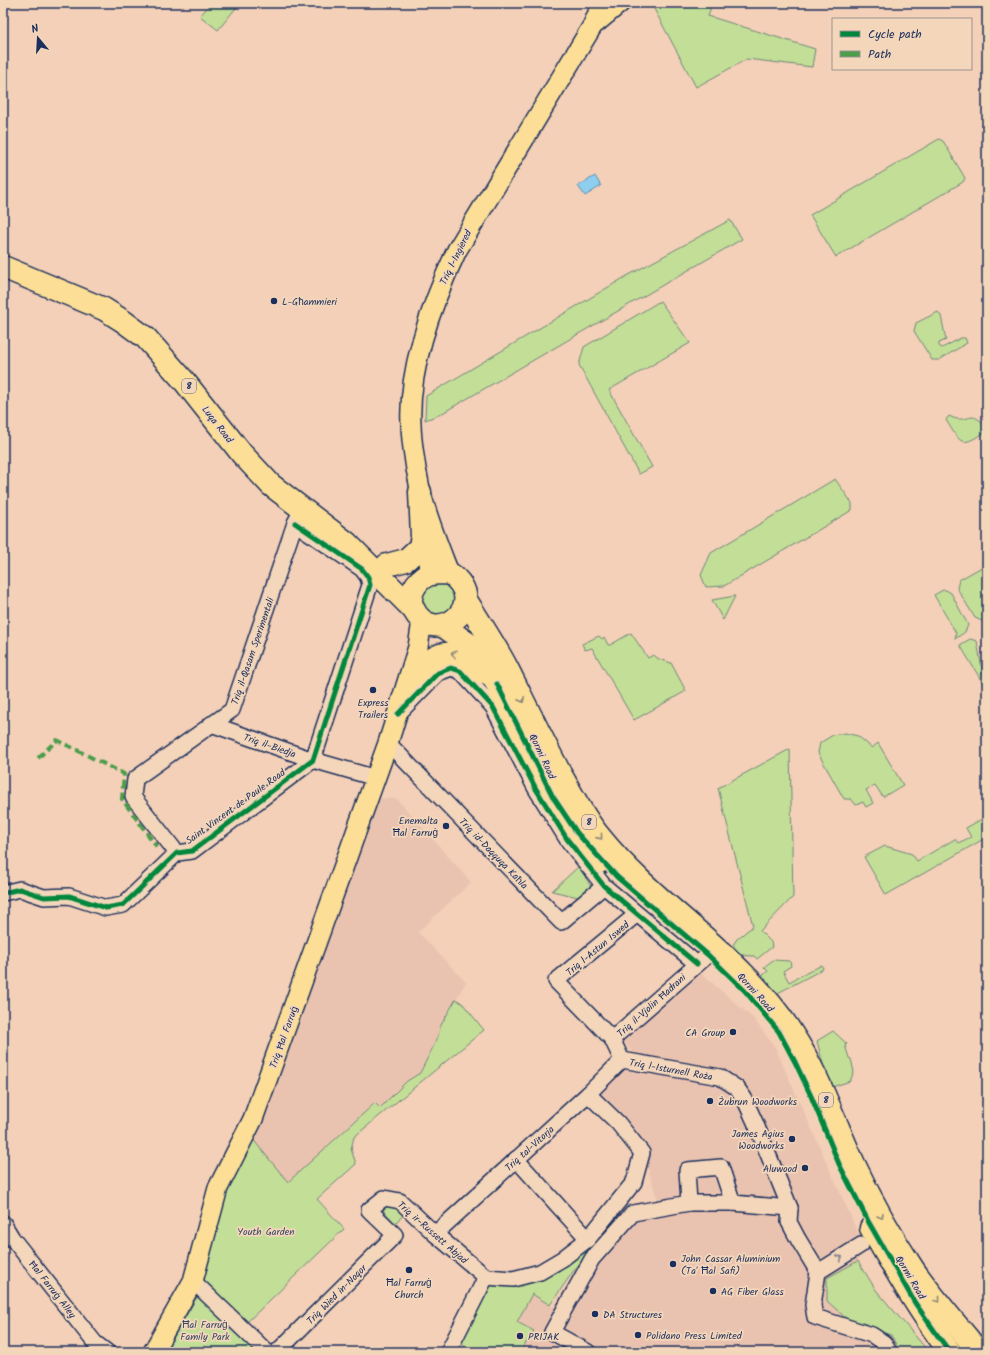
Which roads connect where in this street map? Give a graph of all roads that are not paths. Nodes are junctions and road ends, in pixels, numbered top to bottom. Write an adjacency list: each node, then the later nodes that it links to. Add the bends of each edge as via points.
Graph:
1 (602, 3): 3 (main road, Triq l-Ingiered)
2 (620, 3): 3 (main road, Triq l-Ingiered)
3 (593, 25): 5 (main road, Triq l-Ingiered, via 472,224 443,280 419,356 412,392 411,424)
4 (3, 267): 6 (highway, Luqa Road / 8, via 104,309 146,338 186,382 242,454)
5 (420, 492): 7 (main road, Triq l-Ingiered); 9 (highway, via 420,546 406,560)
6 (299, 516): 8 (highway, Luqa Road / 8); 17 (street, Triq il-Qasam Sperimentali, via 232,710); 19 (street, via 362,569 370,585)
7 (429, 517): 10 (main road, Triq l-Ingiered); 11 (main road, Triq l-Ingiered, via 430,542)
8 (347, 543): 9 (highway, Luqa Road / 8); 13 (highway, Luqa Road / 8)
9 (387, 565): 11 (highway, Luqa Road / 8)
10 (449, 573): 11 (highway); 12 (highway, 8, via 458,579 465,590)
11 (423, 578): 13 (highway, via 413,589 411,598)
12 (466, 600): 13 (highway, via 460,614 453,621); 50 (highway, Qormi Road / 8, one-way to 50, via 505,665 581,811 599,836 638,878 716,946 755,985 794,1035 811,1067 854,1165 877,1208 914,1269)
13 (429, 620): 14 (main road); 15 (highway, Qormi Road / 8, via 473,647); 16 (main road)
14 (415, 675): 15 (highway, one-way to 14, via 460,656 448,652 435,657); 16 (main road)
15 (497, 684): 25 (highway, Qormi Road / 8, via 553,798 576,833)
16 (398, 714): 18 (main road, Triq Ħal Farruġ); 22 (street, Qormi Road, via 438,673 451,668 460,671 493,707 536,789 567,839)
17 (211, 724): 19 (street, Triq il-Biedja); 21 (street, Triq il-Qasam Sperimentali, via 135,779 133,797)
18 (388, 743): 20 (main road, Triq Ħal Farruġ); 22 (street, Triq id-Daqquqa Kaħla, via 561,922)
19 (313, 760): 20 (street, Triq il-Biedja); 21 (street, Saint Vincent de Paule Road, via 192,850)
20 (376, 778): 41 (main road, Triq Ħal Farruġ, via 253,1119 218,1188)
21 (177, 853): 23 (street, Saint Vincent de Paule Road, via 123,905 106,908 69,896 44,897 20,889)
22 (604, 886): 24 (street, Qormi Road)
23 (3, 893)
24 (637, 914): 25 (street, Qormi Road); 26 (street, Triq l-Astun Iswed)
25 (702, 960): 27 (street, Triq il-Vjolin Ħadrani); 49 (highway, Qormi Road / 8, via 745,991 779,1032 868,1221 915,1303)
26 (556, 981): 27 (street, Triq l-Isturnell Roża)
27 (612, 1039): 28 (street, Triq l-Isturnell Roża)
28 (622, 1060): 29 (street, Triq tal-Vitorja); 33 (street, Triq l-Isturnell Roża, via 720,1077 737,1088 756,1122)
29 (588, 1094): 30 (street, Triq tal-Vitorja); 37 (street, via 618,1123 642,1153 634,1182)
30 (516, 1159): 35 (street, Triq tal-Vitorja); 37 (street)
31 (689, 1203): 32 (street); 32 (street, via 687,1170 721,1167); 47 (street, via 633,1213 592,1259 552,1332)
32 (733, 1203): 33 (street)
33 (790, 1208): 39 (street, Triq l-Isturnell Roża, via 789,1222)
34 (3, 1223): 42 (street, Ħal Farruġ Alley, via 95,1343)
35 (435, 1234): 36 (street, Triq ir-Russett Abjad, via 400,1201 384,1198 369,1210); 40 (street, Triq ir-Russett Abjad)
36 (395, 1236): 45 (street, Triq Wied in-Noqor)
37 (588, 1239): 40 (street, via 540,1272 513,1279)
38 (861, 1245): 39 (street, one-way to 38)
39 (818, 1272): 48 (street, via 813,1305 815,1317 872,1335 884,1343)
40 (486, 1277): 46 (street)
41 (193, 1281): 43 (main road, Triq Ħal Farruġ); 44 (street)
42 (106, 1352)
43 (153, 1352)
44 (267, 1352)
45 (277, 1352)
46 (448, 1352)
47 (588, 1352)
48 (889, 1352)
49 (950, 1352)
50 (979, 1352)

